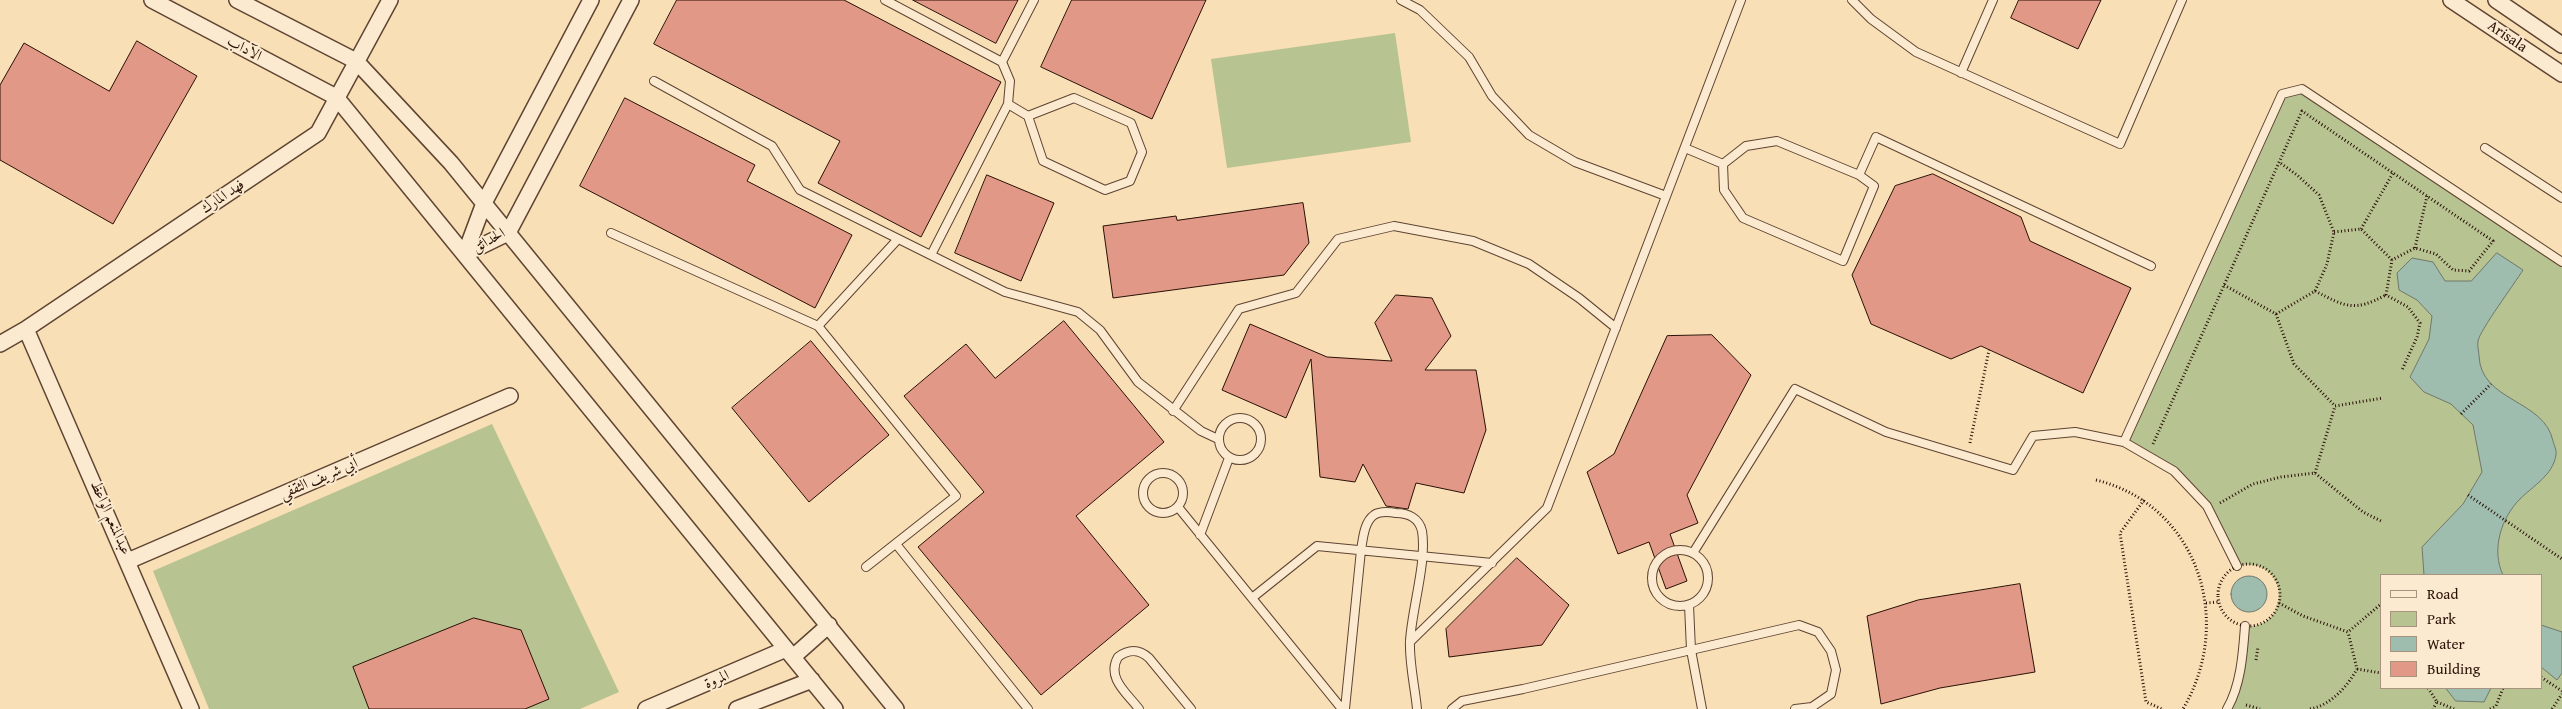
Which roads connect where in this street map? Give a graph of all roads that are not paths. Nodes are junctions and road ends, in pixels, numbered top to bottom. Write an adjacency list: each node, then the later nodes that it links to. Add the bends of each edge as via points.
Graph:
1 (152, 0): 23 (street, الآداب)
2 (237, 0): 18 (street)
3 (390, 0): 18 (street, فهد المارك)
4 (591, 0): 32 (street, الحدائق)
5 (631, 0): 33 (street, الحدائق)
6 (885, 0): 19 (lane)
7 (1034, 0): 19 (lane)
8 (1401, 0): 16 (lane)
9 (1422, 0): 16 (lane)
10 (1741, 0): 26 (lane)
11 (1852, 0): 20 (lane, via 1871,19 1916,52)
12 (1994, 0): 20 (lane)
13 (2182, 0): 20 (lane, via 2120,144)
14 (2451, 0): 21 (street, Arisala)
15 (2496, 0): 17 (street)
16 (1420, 10): 30 (lane, via 1469,57 1492,96 1529,135 1575,162)
17 (2562, 45)
18 (356, 61): 23 (street, فهد المارك); 32 (street)
19 (1002, 62): 24 (lane, via 1010,81)
20 (1961, 72)
21 (2562, 74)
22 (654, 81): 35 (lane, via 772,146 800,190)
23 (336, 97): 36 (street); 41 (street, فهد المارك, via 318,134)
24 (1008, 104): 25 (lane); 37 (lane)
25 (1028, 116): 25 (lane, via 1043,161 1105,190 1130,181 1142,152 1131,123 1074,98)
26 (1685, 148): 28 (lane); 30 (lane)
27 (2485, 148): 31 (lane)
28 (1723, 164): 29 (lane, via 1746,146 1777,141); 29 (lane, via 1724,190 1742,218 1843,261 1874,186)
29 (1859, 175): 39 (lane, via 1876,138)
30 (1666, 196): 42 (lane)
31 (2562, 198)
32 (484, 203): 33 (street); 36 (street, الحدائق)
33 (508, 232): 36 (street, الحدائق); 61 (street)
34 (611, 233): 40 (lane)
35 (898, 239): 37 (lane); 40 (lane)
36 (465, 254): 65 (street)
37 (930, 255): 45 (lane, via 1006,292 1078,312 1100,330 1138,382)
38 (2562, 262): 47 (lane, via 2302,89 2282,94)
39 (2151, 266)
40 (818, 326): 51 (lane, via 956,496)
41 (26, 328): 43 (street, فهد المارك); 55 (street, عبدالمنعم الواعظ)
42 (1616, 328): 45 (lane, via 1529,264 1473,241 1394,226 1338,239 1296,293 1239,309); 56 (lane, via 1547,508)
43 (0, 344)
44 (510, 396): 55 (street, أبي شريف الثقفي)
45 (1174, 411): 46 (lane)
46 (1218, 439): 48 (lane, via 1219,446); 48 (lane, via 1223,425 1236,418 1250,420 1259,430 1261,444 1254,455 1242,461)
47 (2124, 442): 53 (lane, via 2075,432 2034,436 2014,470 1886,432 1795,389); 57 (lane, via 2174,471 2207,506)
48 (1229, 458): 50 (lane)
49 (1178, 507): 49 (lane, via 1182,502 1183,488 1176,478 1170,474 1157,474 1146,481 1144,501 1153,511 1166,513); 50 (lane)
50 (1200, 535): 59 (lane)
51 (896, 544): 58 (lane); 72 (lane)
52 (1361, 550): 54 (lane); 54 (lane, via 1372,516 1377,513 1406,513 1416,519 1422,530); 59 (lane, via 1317,546); 75 (lane)
53 (1693, 553): 60 (lane, via 1701,559 1708,576 1704,594); 60 (lane, via 1684,550 1666,554 1654,568 1652,576 1657,594 1663,601 1680,607)
54 (1421, 556): 56 (lane); 63 (lane)
55 (128, 561): 67 (street, عبدالمنعم الواعظ)
56 (1492, 563): 63 (lane)
57 (2236, 566)
58 (866, 567)
59 (1252, 598): 75 (lane)
60 (1689, 605): 64 (lane)
61 (829, 625): 65 (street, المروة); 71 (street)
62 (2245, 626): 80 (lane, via 2243,657)
63 (1410, 642): 76 (lane)
64 (1691, 650): 77 (lane, via 1462,700); 78 (lane); 79 (lane, via 1798,625 1818,632 1831,651 1836,670 1831,694 1812,707)
65 (790, 653): 66 (street); 68 (street, المروة)
66 (812, 680): 69 (street); 70 (street)
67 (191, 709)
68 (646, 709)
69 (737, 709)
70 (835, 709)
71 (896, 709)
72 (1028, 709)
73 (1139, 709): 74 (lane, via 1117,681 1113,670 1118,657 1130,651 1144,653)
74 (1191, 709)
75 (1343, 709)
76 (1417, 709)
77 (1452, 709)
78 (1702, 709)
79 (1795, 709)
80 (2227, 709)

